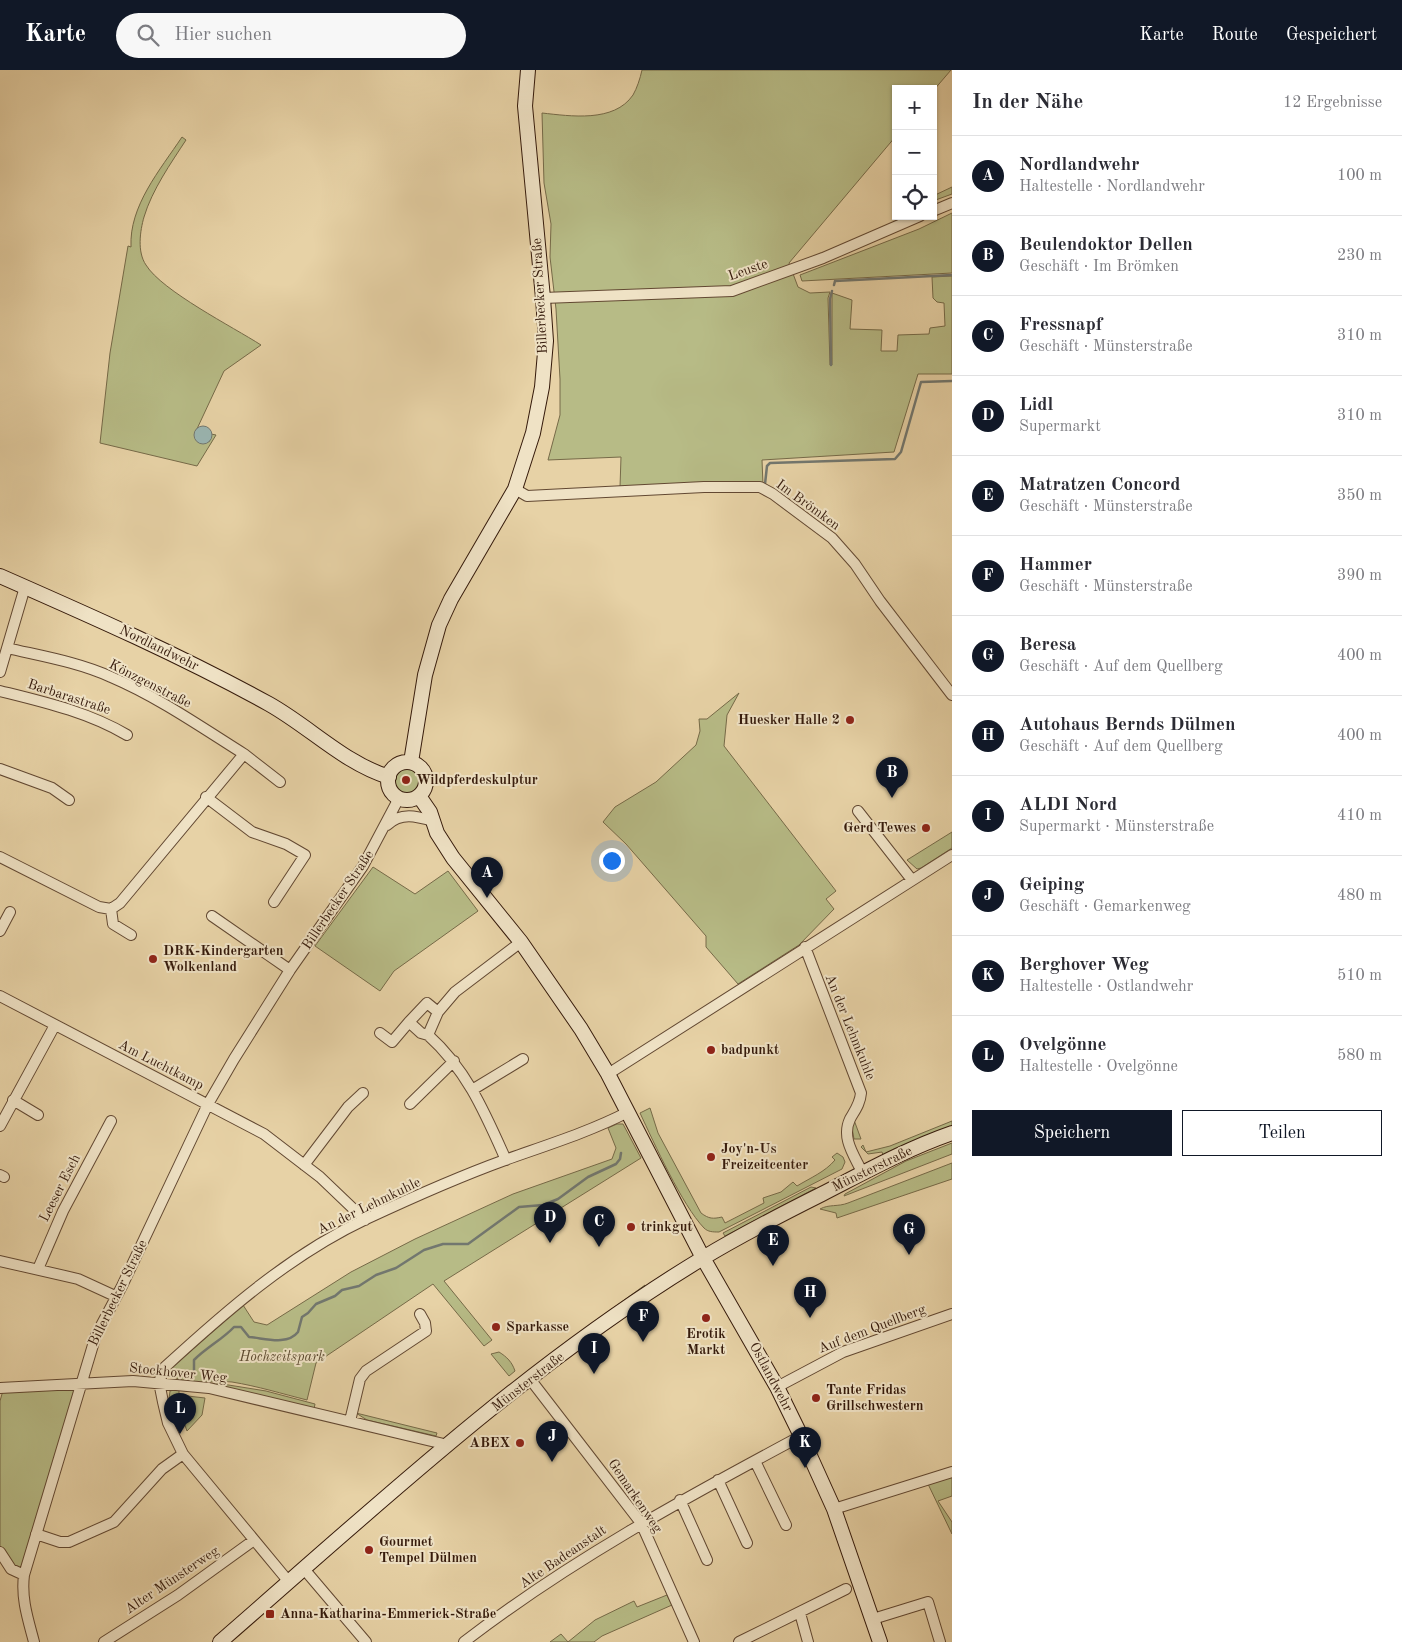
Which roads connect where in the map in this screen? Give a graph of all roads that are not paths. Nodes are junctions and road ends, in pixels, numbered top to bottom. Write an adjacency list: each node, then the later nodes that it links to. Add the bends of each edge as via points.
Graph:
1 (528, 70): 5 (main road, Billerbecker Straße, via 525,106)
2 (952, 203): 3 (street)
3 (937, 209)
4 (911, 220): 5 (street, Leuste, via 823,258 732,291)
5 (543, 298): 6 (main road, Billerbecker Straße, via 546,341 542,387 534,433)
6 (514, 489): 12 (street, Im Brömken, via 527,496 704,487 760,488 774,494 832,538); 15 (main road, Billerbecker Straße, via 451,599 430,651)
7 (0, 576): 8 (main road, Nordlandwehr)
8 (25, 587): 9 (street); 17 (main road, Nordlandwehr, via 148,641 216,676 272,706 362,766)
9 (7, 648): 10 (street); 14 (street, Könzgenstraße, via 111,676)
10 (0, 672)
11 (0, 691): 13 (street, Barbarastraße, via 64,707 107,723)
12 (952, 695)
13 (127, 735)
14 (244, 754): 18 (street, Könzgenstraße); 20 (street)
15 (411, 762): 17 (main road, via 395,766); 19 (main road, via 422,768 426,780)
16 (0, 769): 22 (street, via 52,788)
17 (389, 777): 21 (main road, via 390,789)
18 (280, 782)
19 (419, 796): 21 (main road, via 409,800); 24 (main road)
20 (206, 797): 29 (street, via 252,832 286,844 305,855); 30 (street, via 120,903)
21 (399, 798): 25 (street, Billerbecker Straße)
22 (69, 800)
23 (858, 811): 28 (street)
24 (433, 821): 25 (street, Billerbecker Straße, via 407,815 395,818); 35 (main road, via 453,858)
25 (383, 830): 37 (street, Billerbecker Straße, via 352,883)
26 (952, 855): 28 (street)
27 (0, 857): 30 (street, via 99,907)
28 (912, 880): 36 (street)
29 (274, 902)
30 (111, 909): 34 (street, via 113,924)
31 (10, 912): 33 (street)
32 (212, 916): 37 (street)
33 (0, 931)
34 (131, 935)
35 (521, 942): 39 (street, via 455,992); 46 (main road)
36 (805, 947): 46 (street); 59 (street, An der Lehmkuhle, via 861,1093 846,1134)
37 (290, 970): 50 (street, Billerbecker Straße)
38 (0, 996): 41 (street, Am Luchtkamp)
39 (438, 1012): 40 (street, via 427,1003); 43 (street)
40 (409, 1022): 42 (street, via 392,1042); 43 (street)
41 (54, 1025): 49 (street); 50 (street, Am Luchtkamp)
42 (380, 1033)
43 (428, 1035): 45 (street)
44 (523, 1059): 47 (street)
45 (454, 1061): 47 (street); 51 (street)
46 (608, 1074): 52 (main road)
47 (472, 1090): 57 (street)
48 (363, 1093): 58 (street)
49 (13, 1100): 53 (street); 55 (street)
50 (208, 1104): 58 (street, Am Luchtkamp, via 264,1134); 64 (street, Billerbecker Straße)
51 (410, 1104)
52 (628, 1112): 57 (street, An der Lehmkuhle); 61 (main road)
53 (38, 1115)
54 (111, 1121): 63 (street, Leeser Esch, via 63,1211)
55 (0, 1126)
56 (952, 1133): 59 (main road, Münsterstraße)
57 (506, 1160): 60 (street, An der Lehmkuhle)
58 (304, 1165): 60 (street, Am Luchtkamp)
59 (862, 1172): 61 (main road, Münsterstraße)
60 (364, 1220): 68 (street, An der Lehmkuhle, via 329,1238 248,1294 165,1366)
61 (703, 1258): 67 (main road, Münsterstraße, via 612,1318); 70 (main road, Ostlandwehr)
62 (0, 1261): 63 (street)
63 (38, 1269): 64 (street, via 78,1279)
64 (115, 1296): 69 (street, Billerbecker Straße, via 96,1335)
65 (420, 1314): 72 (street, via 426,1331 366,1370 360,1379)
66 (952, 1314): 70 (street, Auf dem Quellberg, via 843,1352)
67 (530, 1379): 74 (main road, Münsterstraße); 81 (street, Gemarkenweg)
68 (159, 1382): 69 (street, Stockhover Weg); 72 (street, Stockhover Weg, via 226,1391); 75 (street, via 168,1423)
69 (81, 1384): 71 (street, Stockhover Weg); 83 (street, Billerbecker Straße)
70 (777, 1387): 73 (main road, Ostlandwehr)
71 (0, 1388)
72 (350, 1421): 74 (street, Stockhover Weg)
73 (801, 1436): 76 (street, Alte Badeanstalt); 80 (main road, Ostlandwehr)
74 (448, 1445): 88 (main road, Münsterstraße)
75 (183, 1454): 83 (street, via 162,1469 114,1522 69,1542); 84 (street)
76 (755, 1461): 78 (street, Alte Badeanstalt); 82 (street)
77 (952, 1472): 80 (street)
78 (718, 1480): 79 (street, Alte Badeanstalt); 85 (street)
79 (680, 1500): 81 (street, Alte Badeanstalt); 87 (street)
80 (834, 1509): 93 (main road, Ostlandwehr)
81 (640, 1523): 98 (street, Alte Badeanstalt); 99 (street, Gemarkenweg)
82 (786, 1525)
83 (36, 1534): 89 (street, Billerbecker Straße)
84 (254, 1540): 90 (street); 95 (street, Alter Münsterweg, via 178,1595)
85 (746, 1543)
86 (0, 1552): 89 (street, via 11,1569)
87 (707, 1560)
88 (304, 1569): 90 (main road, Münsterstraße); 97 (street)
89 (24, 1575): 94 (street, Billerbecker Straße, via 24,1604)
90 (289, 1582): 96 (main road, Münsterstraße)
91 (846, 1589): 92 (street)
92 (800, 1613): 100 (street); 101 (street)
93 (873, 1619): 102 (main road, Ostlandwehr); 103 (street, via 928,1602)
94 (34, 1642)
95 (104, 1642)
96 (220, 1642)
97 (366, 1642)
98 (464, 1642)
99 (694, 1642)
100 (739, 1642)
101 (808, 1642)
102 (880, 1642)
103 (940, 1642)

